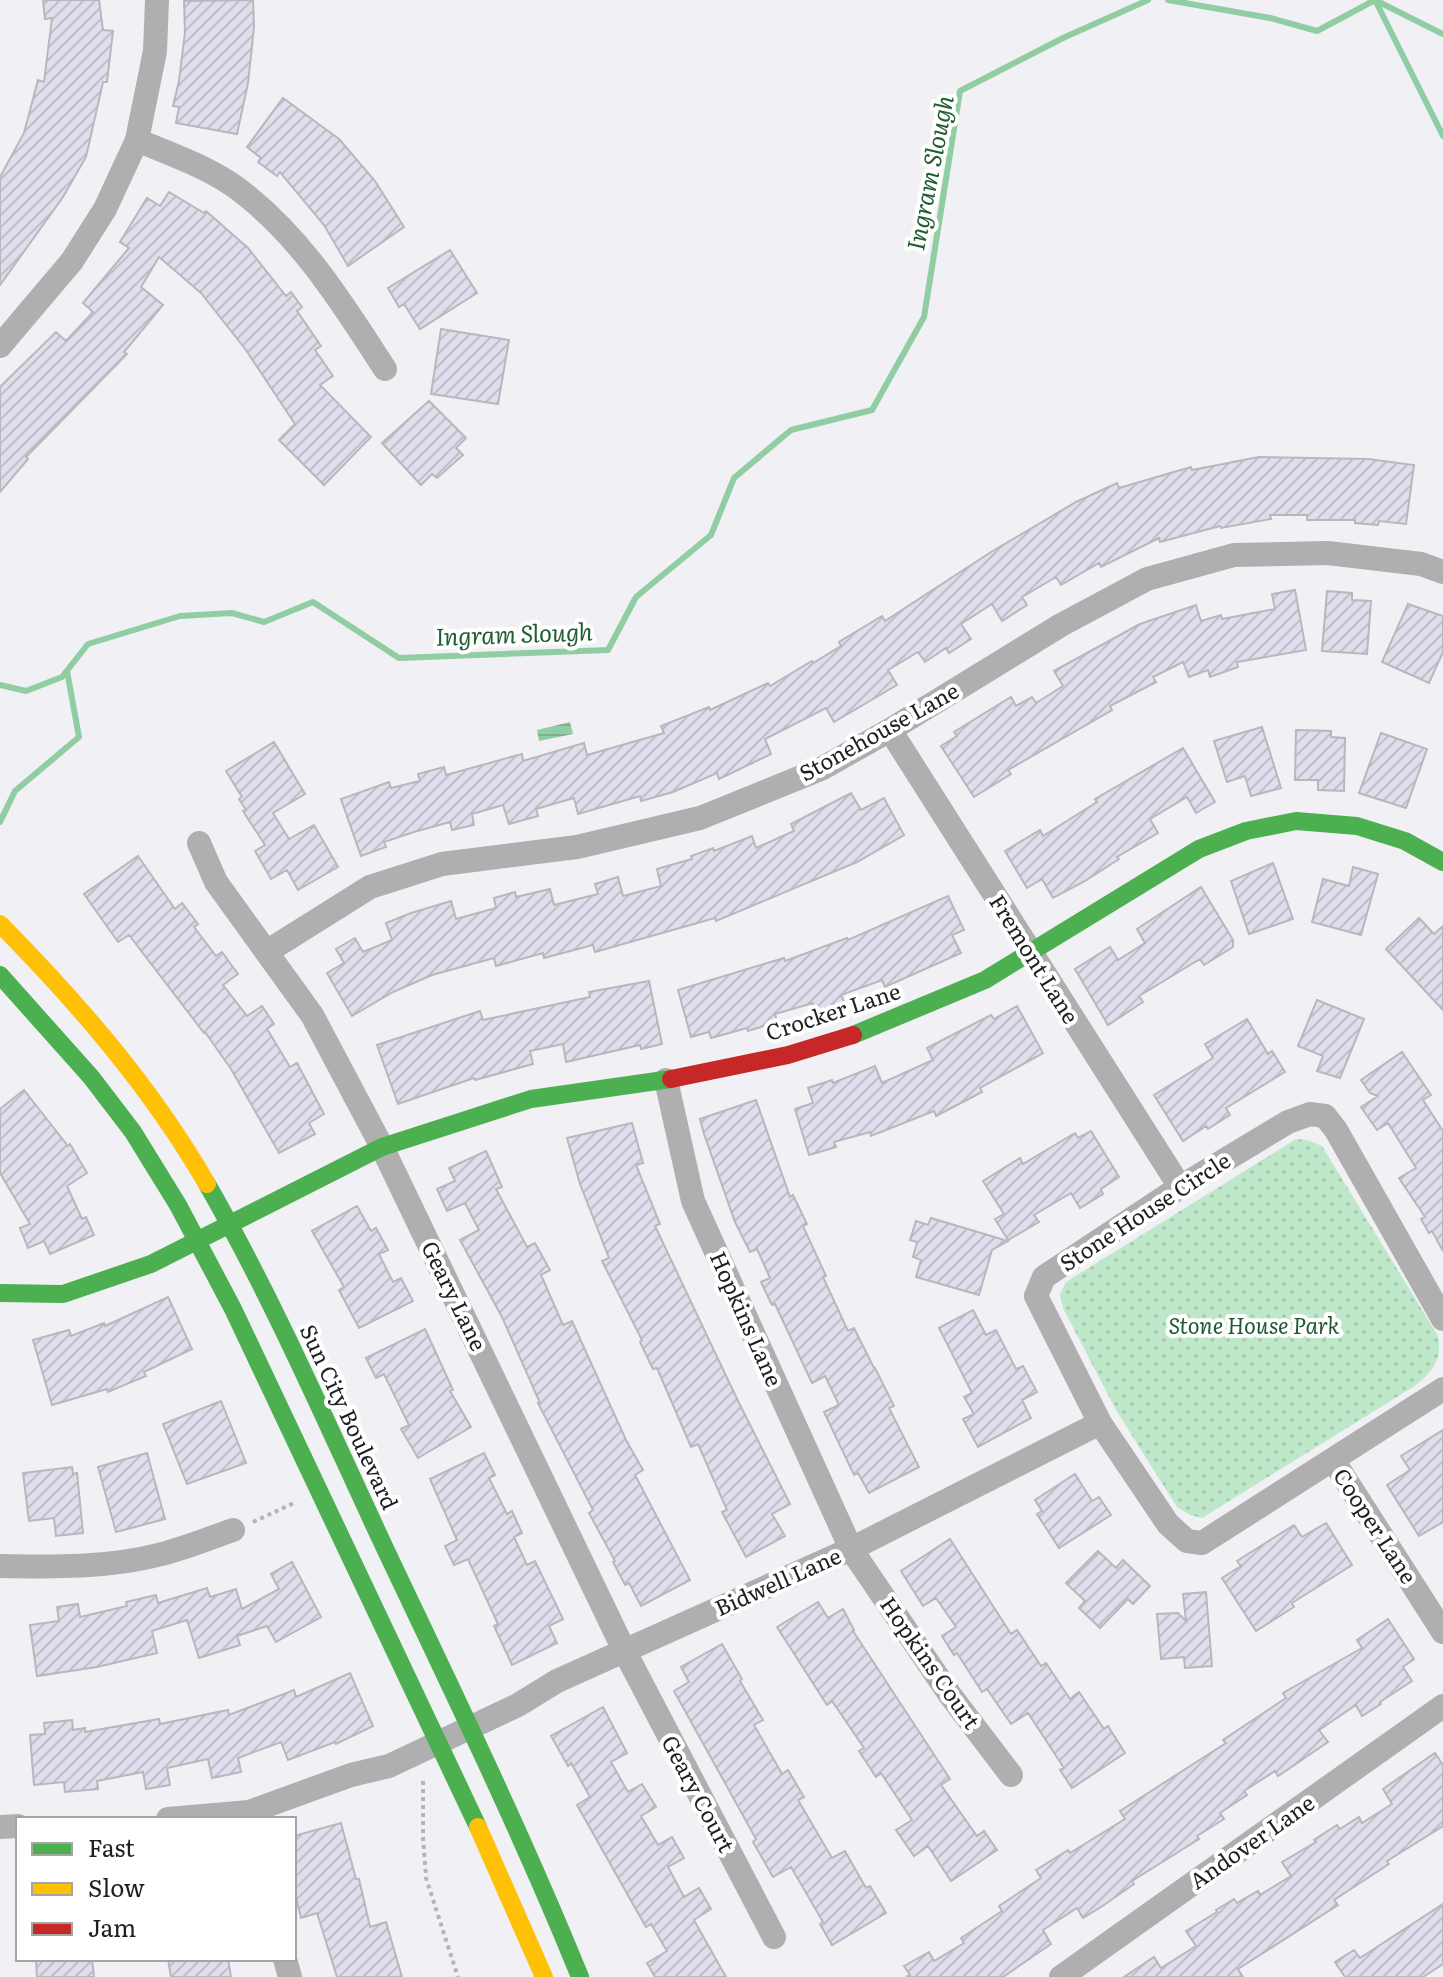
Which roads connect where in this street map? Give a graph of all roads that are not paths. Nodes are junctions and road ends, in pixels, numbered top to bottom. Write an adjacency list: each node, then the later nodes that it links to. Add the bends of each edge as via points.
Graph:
1 (157, 0): 2 (street, via 155,51)
2 (137, 140): 3 (street, via 105,209 72,261); 4 (street, via 241,191 296,243)
3 (0, 346)
4 (385, 369)
5 (1443, 572): 6 (street, Stonehouse Lane, via 1421,564 1328,553 1234,555 1147,579)
6 (890, 730): 10 (street, Stonehouse Lane, via 821,769 700,818 577,847 442,864 370,887); 11 (street, Fremont Lane)
7 (199, 843): 10 (street, Geary Lane, via 216,882)
8 (1443, 862): 11 (street, Crocker Lane, via 1405,841 1357,826 1296,821 1246,831 1199,849)
9 (0, 924): 16 (street, Sun City Boulevard, via 114,1049 194,1163)
10 (268, 951): 14 (street, Geary Lane, via 312,1015)
11 (1030, 954): 13 (street, Crocker Lane, via 985,980 865,1031 788,1055); 15 (street, Fremont Lane)
12 (0, 975): 16 (street, Sun City Boulevard, via 114,1107 169,1188)
13 (666, 1080): 14 (street, Crocker Lane, via 531,1099); 23 (street, Hopkins Lane, via 693,1201)
14 (382, 1147): 16 (street, Crocker Lane); 26 (street, Geary Lane)
15 (1180, 1187): 18 (street, Stone House Circle, via 1288,1122 1310,1114 1325,1116); 20 (street, Stone House Circle, via 1044,1277 1036,1296)
16 (214, 1233): 17 (street, Crocker Lane, via 151,1264 63,1294); 28 (street, Sun City Boulevard, via 319,1491); 28 (street, Sun City Boulevard, via 265,1294)
17 (0, 1293)
18 (1443, 1319)
19 (1443, 1389): 21 (street, Stone House Circle)
20 (1100, 1423): 21 (street, Stone House Circle, via 1168,1524 1187,1541 1202,1543); 23 (street, Bidwell Lane)
21 (1333, 1460): 25 (street, Cooper Lane)
22 (233, 1530): 24 (street, via 161,1554 114,1562)
23 (851, 1549): 26 (street, Bidwell Lane); 29 (street, Hopkins Court)
24 (0, 1566)
25 (1443, 1632)
26 (624, 1650): 28 (street, Bidwell Lane); 32 (street, Geary Court)
27 (1443, 1706): 35 (street, Andover Lane)
28 (454, 1735): 30 (street, Bidwell Lane, via 389,1766 351,1775); 33 (street, Sun City Boulevard, via 490,1853); 34 (street, Sun City Boulevard, via 512,1815)
29 (1011, 1775)
30 (250, 1816): 31 (street, Bidwell Lane)
31 (223, 1817)
32 (774, 1937)
33 (544, 1977)
34 (580, 1977)
35 (1061, 1977)

